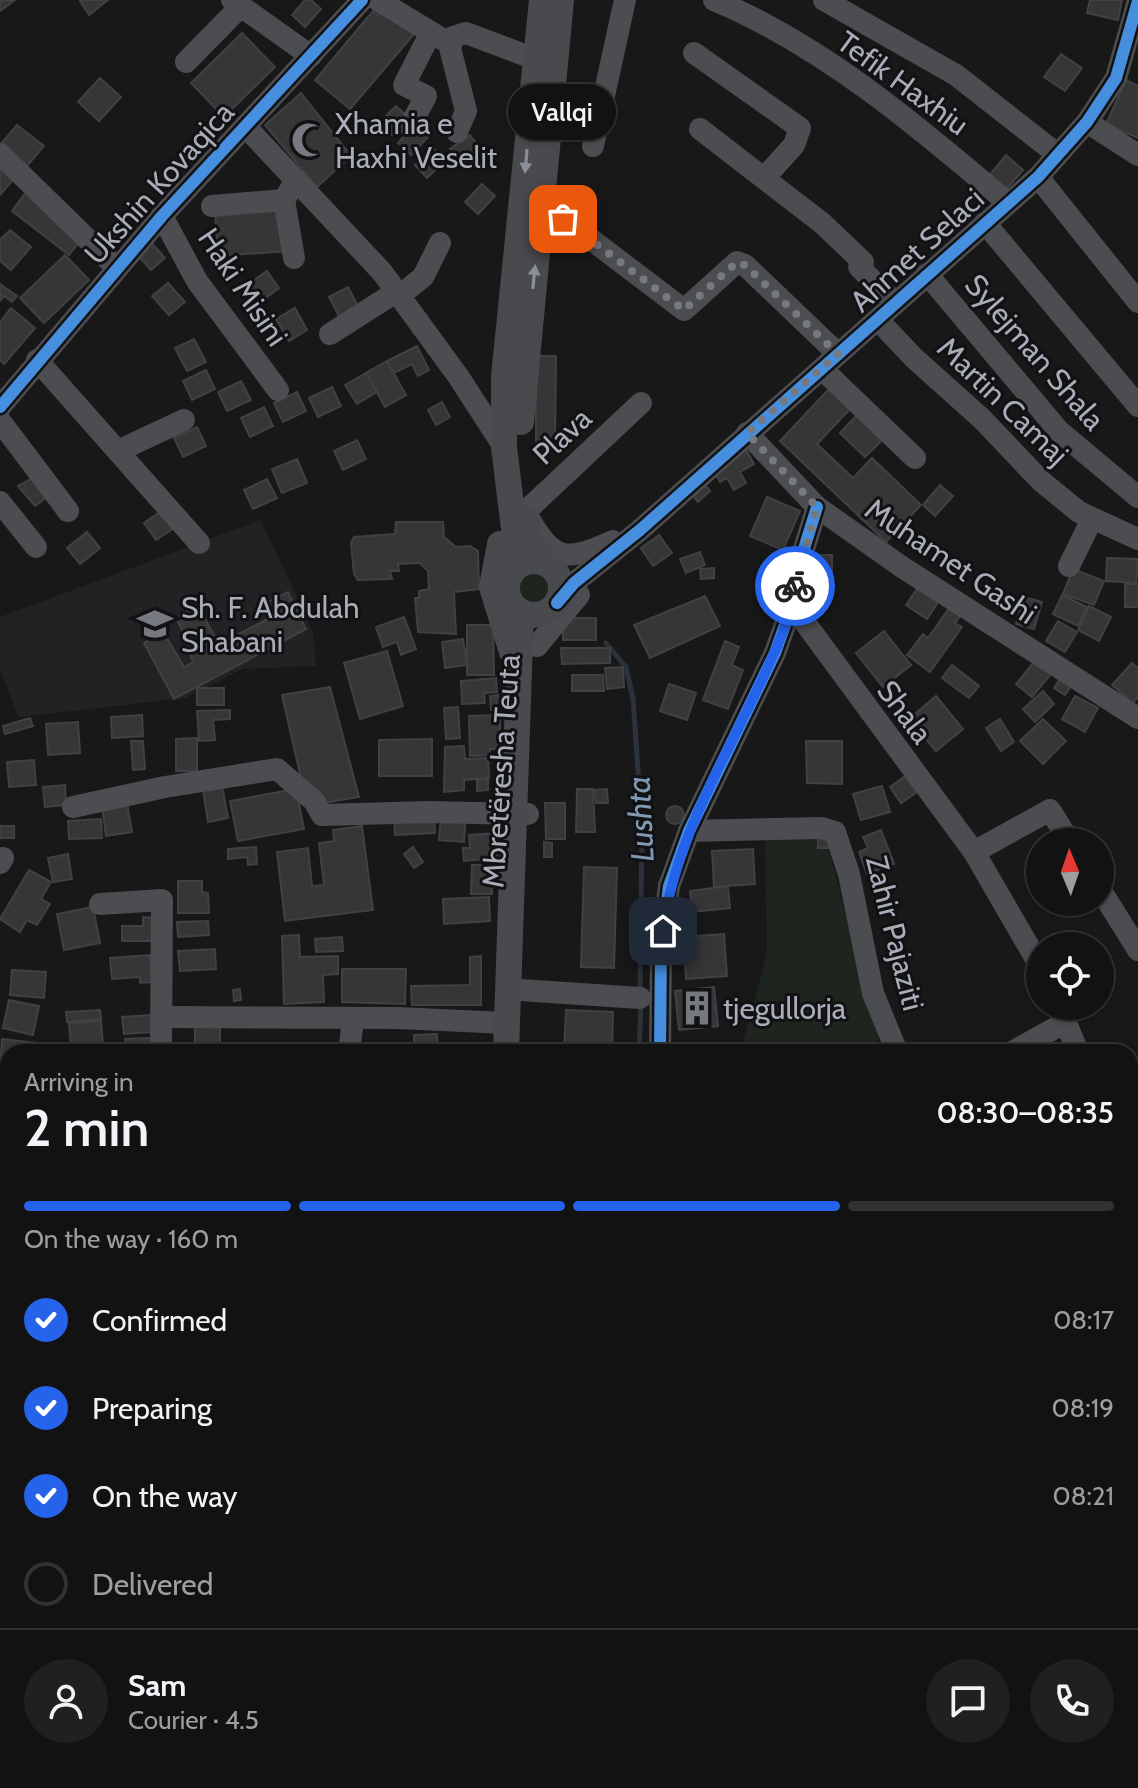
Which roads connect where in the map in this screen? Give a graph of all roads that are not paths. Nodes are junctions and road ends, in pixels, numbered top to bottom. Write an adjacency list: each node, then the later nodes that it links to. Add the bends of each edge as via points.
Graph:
1 (362, 0): 13 (street, Ukshin Kovaqica)
2 (378, 0): 11 (street)
3 (542, 0): 14 (main road)
4 (561, 0): 30 (main road)
5 (625, 0): 22 (street)
6 (714, 0): 31 (street, Tefik Haxhiu, via 758,18 852,80)
7 (825, 0): 24 (street, via 956,75)
8 (1138, 1): 10 (street, Ahmet Selaci)
9 (236, 3): 13 (street); 15 (street)
10 (1135, 30): 16 (street, Ahmet Selaci)
11 (440, 38): 14 (street, via 466,33); 19 (street, via 404,85 426,96); 21 (street, via 466,111)
12 (694, 53): 26 (street, via 800,128 794,145)
13 (311, 56): 18 (street, Ukshin Kovaqica)
14 (535, 59): 45 (main road, one-way to 45)
15 (186, 62)
16 (1129, 72): 17 (street, Ahmet Selaci)
17 (1087, 122): 24 (street, Ahmet Selaci); 25 (street)
18 (245, 126): 28 (street); 33 (street, Ukshin Kovaqica)
19 (410, 126)
20 (700, 129): 26 (street)
21 (457, 132)
22 (593, 146)
23 (0, 154): 37 (street, Ukshin Kovaqica)
24 (1057, 154): 27 (street, Ahmet Selaci)
25 (1138, 155)
26 (765, 177): 41 (street, via 863,262 859,267)
27 (1038, 177): 31 (street, Ahmet Selaci); 40 (street)
28 (296, 180): 29 (street); 39 (street)
29 (284, 200): 32 (street); 36 (street)
30 (543, 203): 46 (street, via 684,310 737,262 745,265); 62 (main road, one-way to 30, via 522,394)
31 (1008, 203): 34 (street, Ahmet Selaci)
32 (212, 206)
33 (162, 216): 37 (street, Ukshin Kovaqica); 48 (street, Haki Misini, via 205,293)
34 (985, 223): 38 (street, Ahmet Selaci); 50 (street)
35 (440, 243): 39 (street, via 423,277)
36 (294, 258)
37 (117, 268): 44 (street, Ukshin Kovaqica)
38 (927, 274): 41 (street, Ahmet Selaci); 58 (street, Sylejman Shala, via 1059,431)
39 (398, 294): 43 (street); 47 (street)
40 (1138, 302)
41 (895, 303): 42 (street, Ahmet Selaci)
42 (878, 320): 46 (street, Ahmet Selaci); 63 (street, Martin Camaj, via 1041,481)
43 (330, 334)
44 (37, 360): 51 (street, Ukshin Kovaqica); 56 (street)
45 (506, 362): 47 (street, via 488,387); 55 (main road)
46 (830, 362): 54 (street, Ahmet Selaci); 57 (street)
47 (458, 376): 55 (street)
48 (278, 390)
49 (641, 403): 62 (street, Plava)
50 (1138, 406)
51 (0, 407)
52 (184, 420): 56 (street)
53 (0, 421): 61 (street)
54 (747, 433): 60 (street, Muhamet Gashi); 64 (street, Ahmet Selaci)
55 (504, 447): 70 (main road, via 516,545); 74 (main road, via 500,556 492,587)
56 (120, 450): 66 (street)
57 (915, 458)
58 (1138, 497)
59 (0, 502): 67 (street)
60 (817, 507): 71 (street); 75 (street, Muhamet Gashi)
61 (68, 511)
62 (525, 512): 64 (street, via 553,550 578,557); 69 (main road, via 532,546)
63 (1092, 519): 65 (street, Martin Camaj); 68 (street)
64 (640, 530): 69 (street, Ahmet Selaci, via 575,568); 72 (street, Ahmet Selaci); 73 (street, Mbretëresha Teuta)
65 (1138, 539)
66 (199, 543)
67 (36, 547)
68 (1069, 566)
69 (550, 567): 70 (main road, via 523,564); 72 (main road, via 561,590)
70 (511, 574): 72 (main road, via 508,591)
71 (792, 605): 79 (street, via 775,653); 80 (street, Shala)
72 (539, 610): 73 (main road); 74 (main road, Mbretëresha Teuta)
73 (537, 646): 77 (main road, Mbretëresha Teuta)
74 (517, 667): 77 (main road, Mbretëresha Teuta)
75 (1138, 718)
76 (73, 807): 77 (street, via 277,769 314,801 322,815)
77 (520, 814): 85 (main road, Mbretëresha Teuta); 91 (main road, Mbretëresha Teuta)
78 (1061, 828): 80 (street, via 1050,810)
79 (689, 831): 96 (street, via 669,886 661,948); 97 (street, Zahir Pajaziti, via 835,832 843,848 873,993)
80 (974, 852): 83 (street, Shala)
81 (100, 904): 87 (street, via 162,900)
82 (1114, 911): 84 (street)
83 (1026, 942)
84 (1138, 950)
85 (520, 990): 86 (street); 95 (main road, Mbretëresha Teuta)
86 (640, 998)
87 (162, 1017): 88 (street); 92 (street)
88 (353, 1020): 91 (street); 93 (street)
89 (1054, 1020): 98 (street)
90 (1065, 1020): 99 (street)
91 (506, 1023): 94 (main road, Mbretëresha Teuta)
92 (161, 1044)
93 (350, 1044)
94 (506, 1044)
95 (518, 1044)
96 (660, 1044)
97 (894, 1044)
98 (1023, 1044)
99 (1075, 1044)

